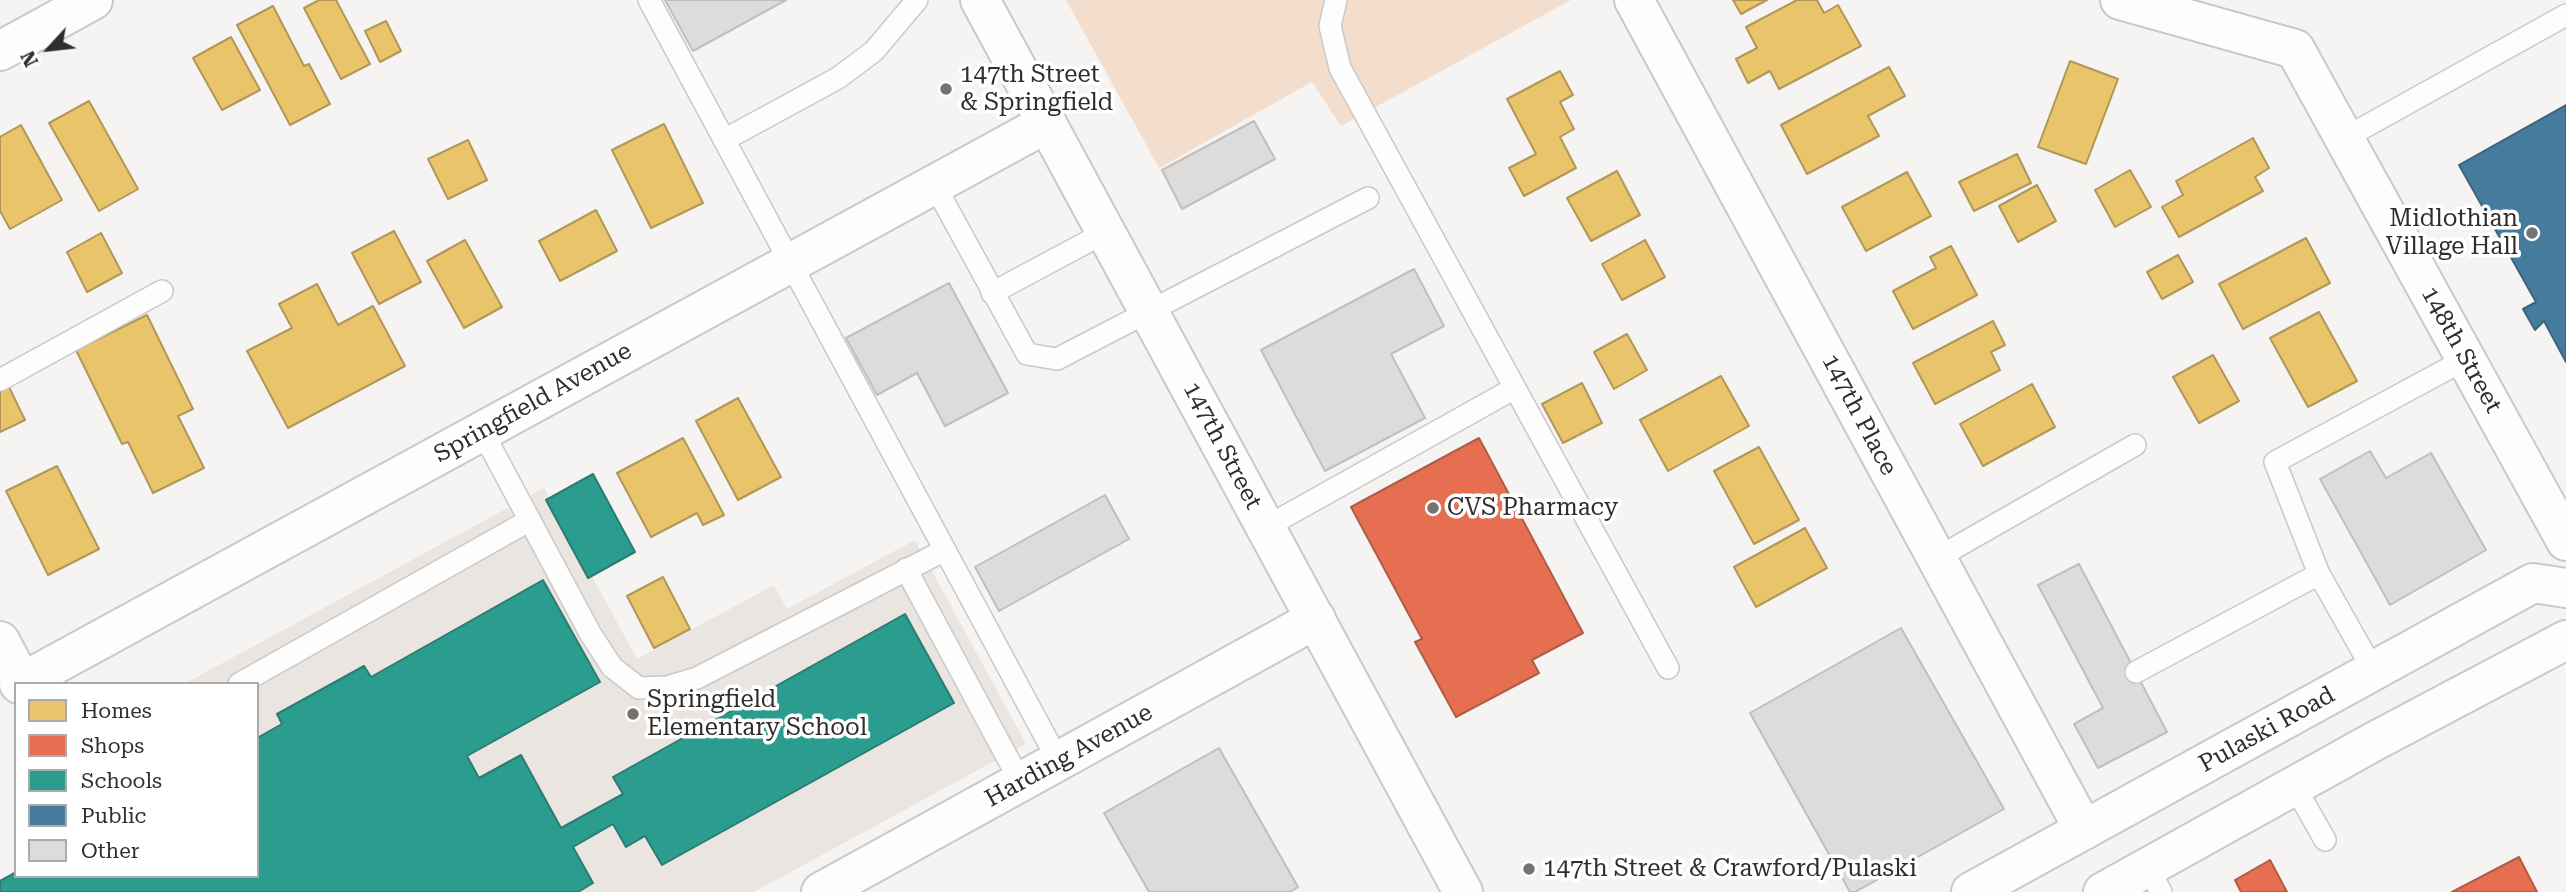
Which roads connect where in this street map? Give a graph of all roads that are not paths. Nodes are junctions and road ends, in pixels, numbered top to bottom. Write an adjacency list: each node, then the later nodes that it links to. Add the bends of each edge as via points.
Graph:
1 (93, 0): 9 (street)
2 (649, 0): 11 (lane)
3 (917, 0): 11 (lane, via 874,51 838,78)
4 (980, 0): 10 (street, 147th Street)
5 (1336, 0): 22 (lane, via 1330,26 1340,68)
6 (1634, 0): 29 (street, 147th Place)
7 (2120, 0): 12 (street, 148th Street, via 2295,50)
8 (2566, 15): 12 (lane)
9 (0, 51)
10 (1047, 123): 13 (street, Springfield Avenue); 15 (street, 147th Street)
11 (724, 139): 16 (lane)
12 (2343, 139): 20 (street, 148th Street)
13 (934, 184): 16 (street, Springfield Avenue); 18 (lane)
14 (1368, 198): 19 (lane)
15 (1106, 232): 18 (lane); 19 (street, 147th Street)
16 (790, 263): 23 (street, Springfield Avenue); 28 (lane)
17 (162, 291): 21 (lane)
18 (992, 293): 19 (lane, via 1027,354 1057,359)
19 (1149, 312): 26 (street, 147th Street)
20 (2466, 359): 27 (street, 148th Street); 31 (lane, via 2275,462)
21 (0, 380)
22 (1515, 388): 26 (lane); 36 (lane)
23 (482, 431): 25 (lane); 40 (street, Springfield Avenue)
24 (2136, 445): 29 (lane)
25 (530, 520): 30 (lane, via 612,667 639,688 667,687 696,678); 41 (lane)
26 (1266, 527): 33 (street, 147th Street)
27 (2566, 541)
28 (945, 550): 30 (lane); 42 (lane)
29 (1937, 558): 45 (street, 147th Place)
30 (906, 569): 43 (lane)
31 (2319, 574): 37 (lane); 38 (lane)
32 (2566, 588): 37 (street, Pulaski Road, via 2533,583)
33 (1316, 619): 42 (street, Harding Avenue); 49 (street, 147th Street)
34 (2566, 639): 44 (street)
35 (0, 641): 39 (street)
36 (1668, 668)
37 (2373, 670): 45 (street, Pulaski Road)
38 (2136, 672)
39 (15, 682)
40 (23, 682)
41 (243, 682)
42 (1059, 762): 43 (street, Harding Avenue)
43 (1021, 783): 48 (street, Harding Avenue)
44 (2295, 787): 46 (lane); 47 (street)
45 (2084, 830): 50 (street, Pulaski Road)
46 (2325, 840)
47 (2154, 880): 51 (street)
48 (821, 892)
49 (1464, 892)
50 (1971, 892)
51 (2103, 892)

